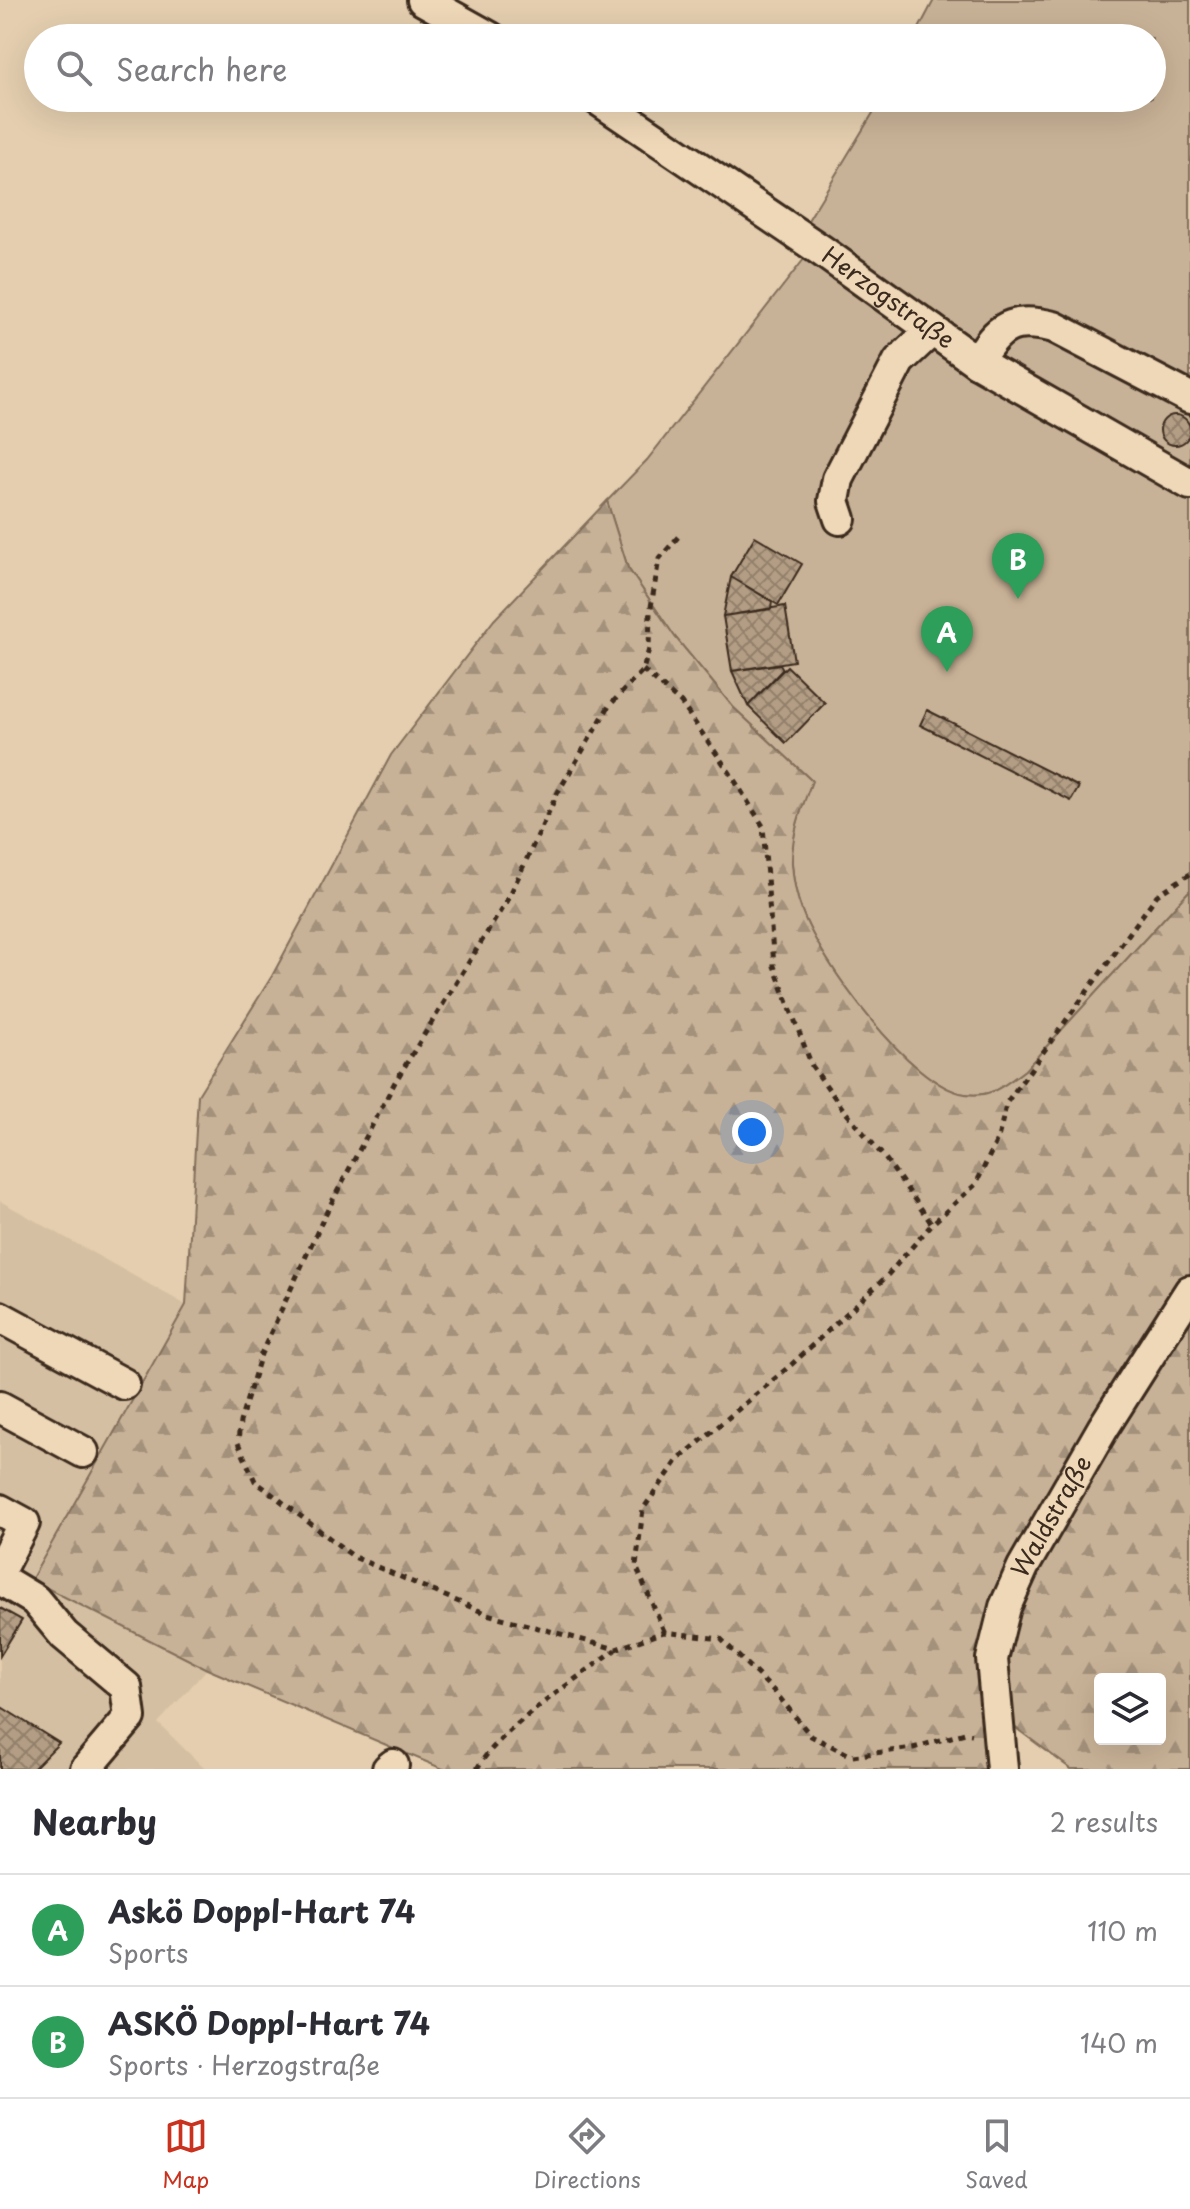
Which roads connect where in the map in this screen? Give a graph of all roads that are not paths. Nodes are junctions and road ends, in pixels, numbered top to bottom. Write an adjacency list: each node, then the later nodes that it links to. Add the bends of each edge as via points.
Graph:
1 (423, 0): 2 (street)
2 (466, 24)
3 (617, 112): 4 (street, Herzogstraße)
4 (932, 330): 5 (street, Herzogstraße); 8 (street, via 899,361 838,479 834,501)
5 (977, 362): 6 (street, via 999,331 1030,321 1054,327); 7 (street, Herzogstraße)
6 (1190, 398)
7 (1187, 476)
8 (840, 519)
9 (1190, 1291): 18 (street, Waldstraße, via 1096,1440 1005,1607 992,1659)
10 (4, 1329): 11 (street)
11 (124, 1384)
12 (0, 1407): 13 (street)
13 (83, 1452)
14 (0, 1510): 15 (street, via 24,1523)
15 (0, 1569)
16 (0, 1579): 17 (street, via 35,1600 64,1635 126,1687 130,1717)
17 (86, 1769)
18 (1002, 1769)

